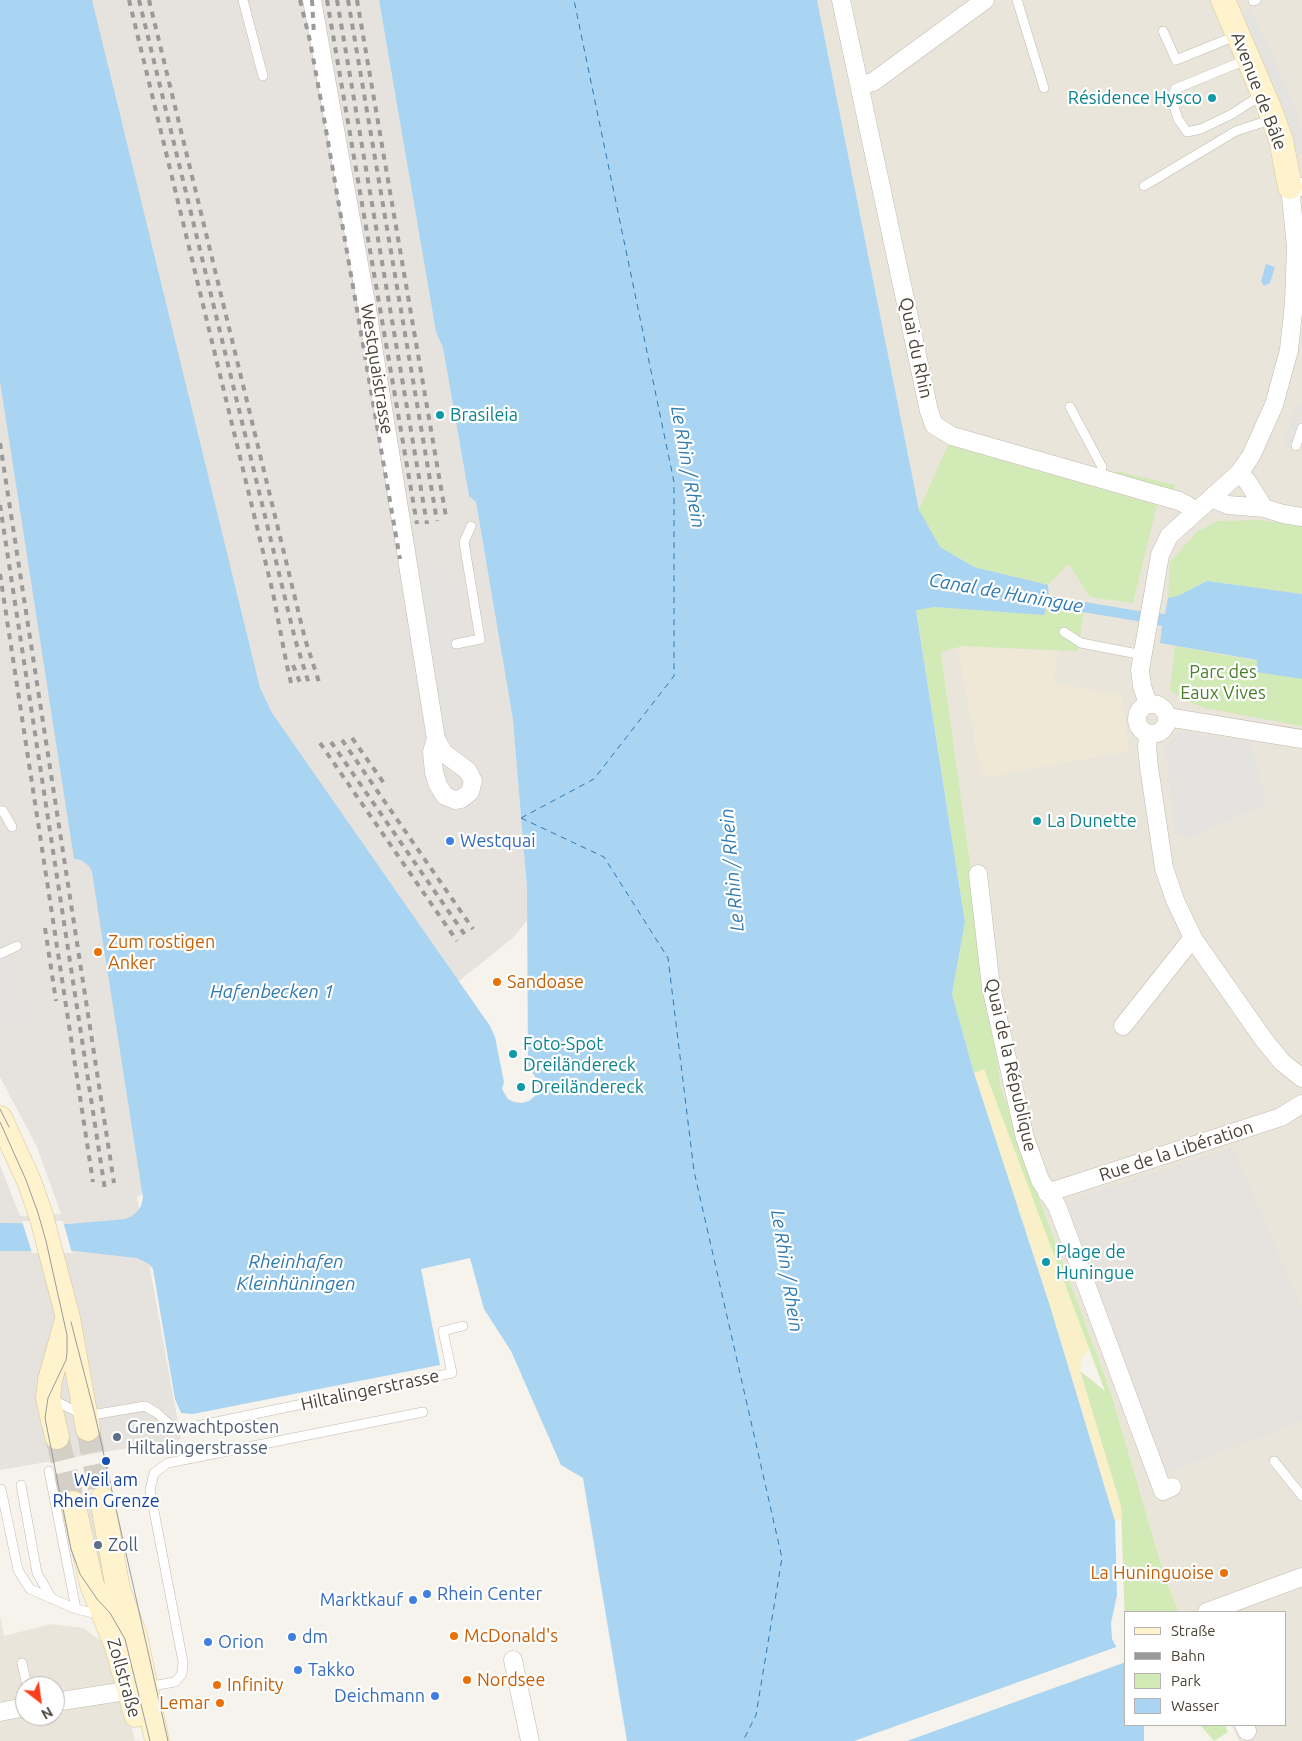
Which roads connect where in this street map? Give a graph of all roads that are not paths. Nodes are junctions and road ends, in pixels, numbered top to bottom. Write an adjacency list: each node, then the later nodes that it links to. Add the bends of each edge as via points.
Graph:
1 (243, 0): 10 (lane)
2 (312, 0): 34 (street, Westquaistrasse, via 367,309)
3 (841, 0): 11 (street, Quai du Rhin)
4 (985, 0): 11 (street, via 873,82)
5 (1017, 0): 12 (lane)
6 (1223, 0): 8 (main road, Avenue de Bâle)
7 (1163, 31): 8 (lane, via 1176,60)
8 (1238, 34): 9 (main road, Avenue de Bâle)
9 (1248, 58): 13 (main road, Avenue de Bâle); 13 (lane, via 1175,89 1172,100 1178,120 1187,132 1201,128 1232,114)
10 (263, 76)
11 (861, 85): 22 (street, Quai du Rhin, via 934,425 952,436)
12 (1044, 88)
13 (1263, 93): 14 (main road, Avenue de Bâle)
14 (1273, 119): 15 (lane, via 1236,132); 16 (main road, Avenue de Bâle)
15 (1144, 186)
16 (1296, 187): 17 (street, Avenue de Bâle, via 1294,304)
17 (1297, 327): 21 (street, Avenue de Bâle, via 1274,404 1251,456)
18 (1070, 407): 22 (lane, via 1102,467)
19 (1302, 428): 20 (lane)
20 (1296, 446)
21 (1239, 473): 23 (street, Avenue de Bâle); 24 (street)
22 (1099, 477): 25 (street, Quai du Rhin, via 1179,501)
23 (1211, 498): 24 (street, via 1228,505); 25 (street, Avenue de Bâle)
24 (1264, 508): 26 (street)
25 (1195, 512): 30 (street, Avenue de Bâle, via 1169,536 1160,555)
26 (1302, 517)
27 (471, 526): 29 (lane, via 464,542 480,640)
28 (1064, 632): 30 (lane, via 1081,643)
29 (456, 644)
30 (1144, 649): 31 (street, Avenue de Bâle, via 1140,670)
31 (1148, 704): 32 (street, via 1157,705); 33 (street, via 1137,715 1141,731)
32 (1167, 717): 33 (street, via 1162,731); 35 (street)
33 (1148, 734): 39 (street, via 1149,767 1164,868 1174,900)
34 (436, 739)
35 (1302, 739)
36 (0, 811): 37 (lane)
37 (12, 827)
38 (978, 874): 48 (street, Quai de la République, via 991,987 1006,1057 1025,1138)
39 (1194, 940): 42 (street); 43 (street, via 1264,1040 1282,1062)
40 (18, 946): 41 (lane)
41 (0, 954)
42 (1123, 1026)
43 (1302, 1078)
44 (1302, 1086): 45 (street)
45 (1302, 1098)
46 (1302, 1104): 48 (street, Rue de la Libération, via 1282,1117)
47 (0, 1118): 49 (main road, via 41,1216)
48 (1047, 1193): 58 (street, Quai de la République, via 1057,1206 1163,1491)
49 (68, 1318): 51 (main road); 53 (main road)
50 (463, 1326): 53 (lane, Hiltalingerstrasse, via 443,1330 452,1373 182,1429 169,1424 145,1406)
51 (48, 1398): 53 (lane); 54 (main road)
52 (423, 1412): 71 (lane, via 168,1463 154,1473 150,1490 183,1662 182,1674 175,1682)
53 (87, 1423)
54 (57, 1437)
55 (1274, 1461): 60 (lane)
56 (50, 1471): 65 (lane)
57 (21, 1485): 64 (lane, via 37,1573)
58 (1172, 1487)
59 (1, 1489): 64 (lane, Zollstraße, via 18,1570 30,1589)
60 (1302, 1496)
61 (102, 1498): 67 (main road, Zollstraße, via 117,1586)
62 (73, 1503): 67 (main road, Zollstraße, via 92,1585)
63 (1302, 1577): 66 (street)
64 (52, 1599): 65 (lane, Zollstraße)
65 (76, 1609): 67 (lane, Zollstraße)
66 (1210, 1611)
67 (118, 1620): 71 (main road, Zollstraße, via 135,1636)
68 (513, 1660): 77 (street)
69 (22, 1664): 70 (lane)
70 (25, 1676)
71 (137, 1689): 72 (street); 75 (main road, Zollstraße); 76 (main road, Zollstraße)
72 (65, 1700)
73 (15, 1709): 74 (street)
74 (0, 1712)
75 (142, 1741)
76 (157, 1741)
77 (530, 1741)

